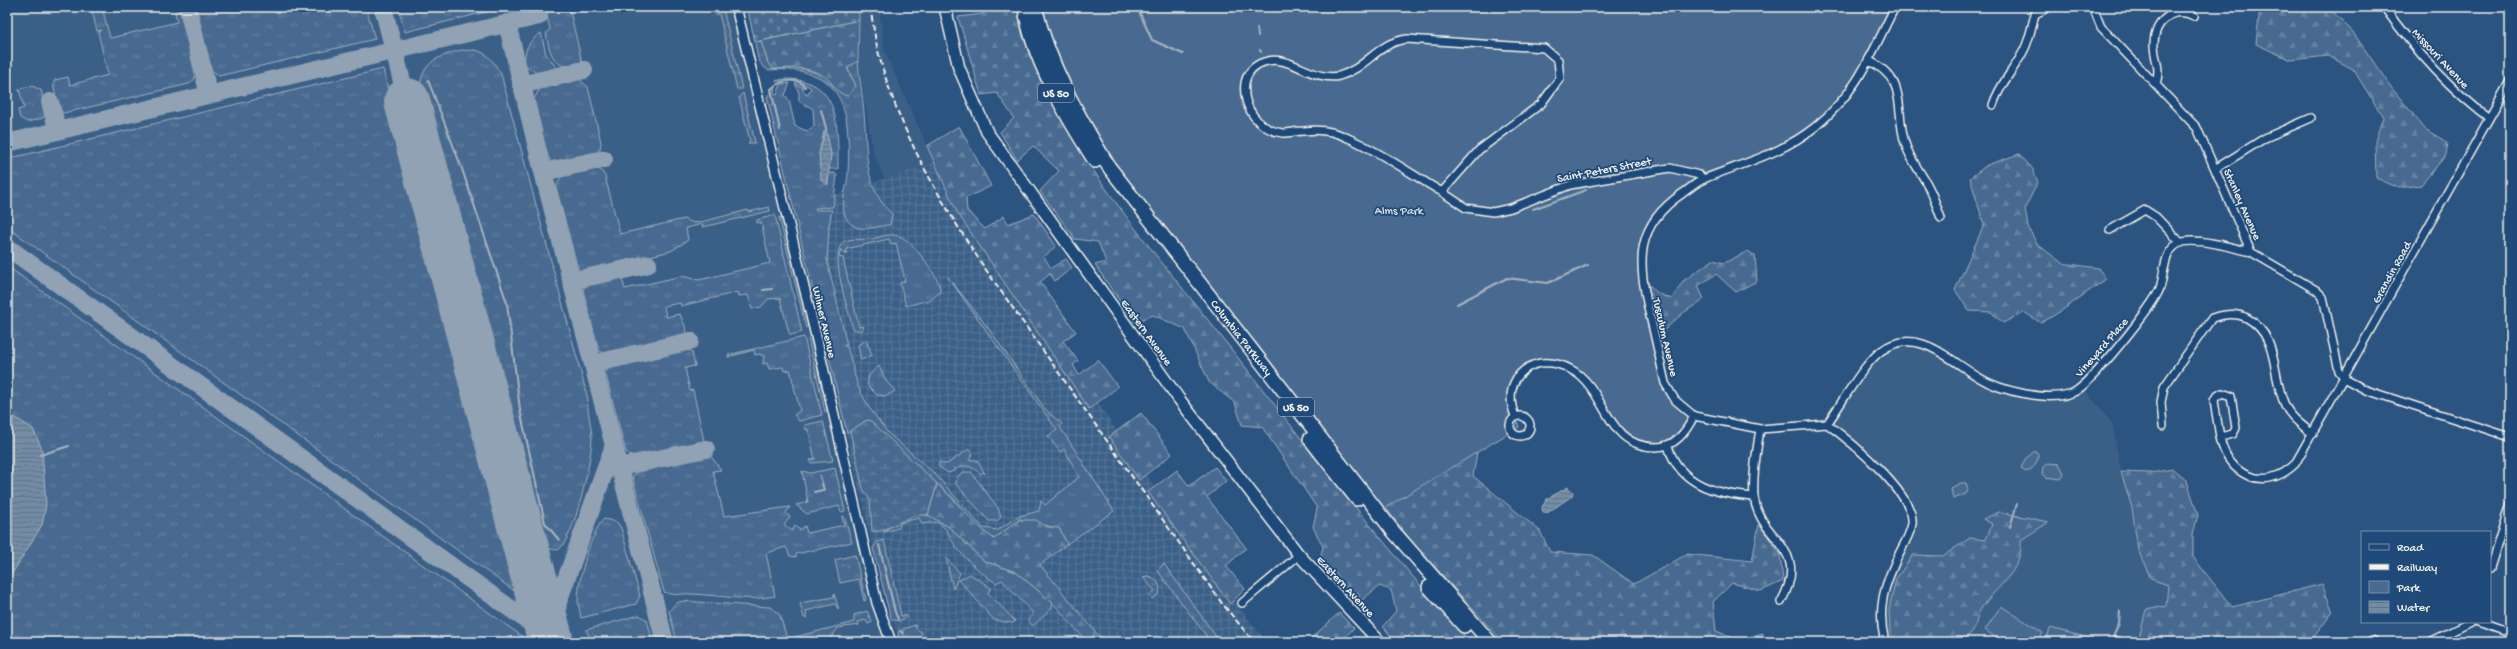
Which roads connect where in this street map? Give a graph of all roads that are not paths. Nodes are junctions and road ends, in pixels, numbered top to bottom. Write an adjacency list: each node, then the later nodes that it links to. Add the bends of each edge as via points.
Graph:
1 (736, 7): 44 (street, Wilmer Avenue, via 799,264 877,603)
2 (945, 7): 37 (main road, Eastern Avenue, via 959,68 987,132 1179,399)
3 (1025, 7): 46 (highway, Columbia Parkway / US 50, via 1033,39 1051,84 1077,133 1103,173 1336,473 1448,610)
4 (1036, 7): 47 (highway, Columbia Parkway / US 50, via 1059,78 1109,167 1393,531)
5 (1895, 7): 12 (street, Tusculum Avenue)
6 (2048, 7): 15 (street, via 2035,14 2025,48 2007,80 1996,92)
7 (2093, 7): 14 (street, Stanley Avenue, via 2101,27)
8 (2171, 7): 10 (street)
9 (2384, 7): 17 (street, Missouri Avenue, via 2412,45 2441,77)
10 (2166, 16): 11 (street, via 2177,12); 14 (street, via 2155,35 2154,45 2159,72)
11 (2194, 16)
12 (1868, 60): 19 (street, Tusculum Avenue, via 1856,85 1842,102 1804,135 1760,159); 21 (street, via 1890,74 1896,85 1900,97 1905,144 1928,185)
13 (2510, 81): 17 (street, Grandin Road)
14 (2156, 85): 18 (street, Stanley Avenue, via 2197,128)
15 (1993, 105)
16 (2311, 118): 18 (street, via 2265,138)
17 (2489, 118): 25 (street, Grandin Road)
18 (2215, 169): 24 (street, Stanley Avenue)
19 (1704, 179): 20 (street, Saint Peters Street, via 1699,175 1670,168 1570,185 1511,208 1493,212 1466,208); 27 (street, Tusculum Avenue, via 1670,201 1661,210 1647,232 1640,268 1665,384 1675,400)
20 (1442, 192): 20 (street, Saint Peters Street, via 1478,150 1541,104 1558,84 1560,66 1551,52 1538,47 1407,39 1388,43 1340,76 1324,76 1274,60 1262,62 1252,69 1246,80 1246,100 1253,116 1265,127 1282,133 1318,130 1337,133)
21 (1941, 218)
22 (2110, 230): 23 (street, via 2145,210 2156,217)
23 (2181, 243): 24 (street, via 2214,244); 28 (street, Vineyard Place, via 2172,248 2166,258 2160,289 2142,315 2093,375 2075,392 2046,396 2015,391 1978,378 1927,345 1918,342 1899,342 1875,356)
24 (2252, 252): 25 (street, Stanley Avenue, via 2316,290 2323,297 2339,371)
25 (2344, 379): 31 (street, Grandin Road); 33 (street, via 2366,390)
26 (1515, 416): 34 (street, via 1510,403 1511,389 1521,372 1533,364 1556,363 1582,376 1609,421 1625,438 1647,447)
27 (1694, 416): 30 (street, Tusculum Avenue); 34 (street, via 1685,431)
28 (1828, 424): 30 (street, Tusculum Avenue); 48 (street, via 1879,468 1911,514 1909,535 1887,581 1881,602 1881,627)
29 (2163, 426): 31 (street, via 2161,402 2164,387 2212,318 2234,314 2248,318 2262,329 2269,343 2285,405 2301,425)
30 (1760, 429): 35 (street)
31 (2313, 434): 32 (street, Grandin Road, via 2288,471 2266,479 2247,476 2238,471 2222,451)
32 (2220, 437): 32 (street, via 2233,434 2236,428 2232,398 2224,393 2218,395 2214,401)
33 (2510, 437)
34 (1668, 446): 35 (street, via 1679,470 1696,484 1709,489)
35 (1754, 497): 39 (street, via 1763,520 1790,560 1790,585)
36 (2510, 504): 38 (street)
37 (1299, 555): 40 (street); 45 (main road, Eastern Avenue)
38 (2491, 565)
39 (1781, 602)
40 (1242, 603)
41 (2469, 623): 49 (street)
42 (2481, 623): 43 (street)
43 (2510, 633)
44 (891, 642)
45 (1380, 642)
46 (1479, 642)
47 (1490, 642)
48 (1885, 642)
49 (2430, 642)

